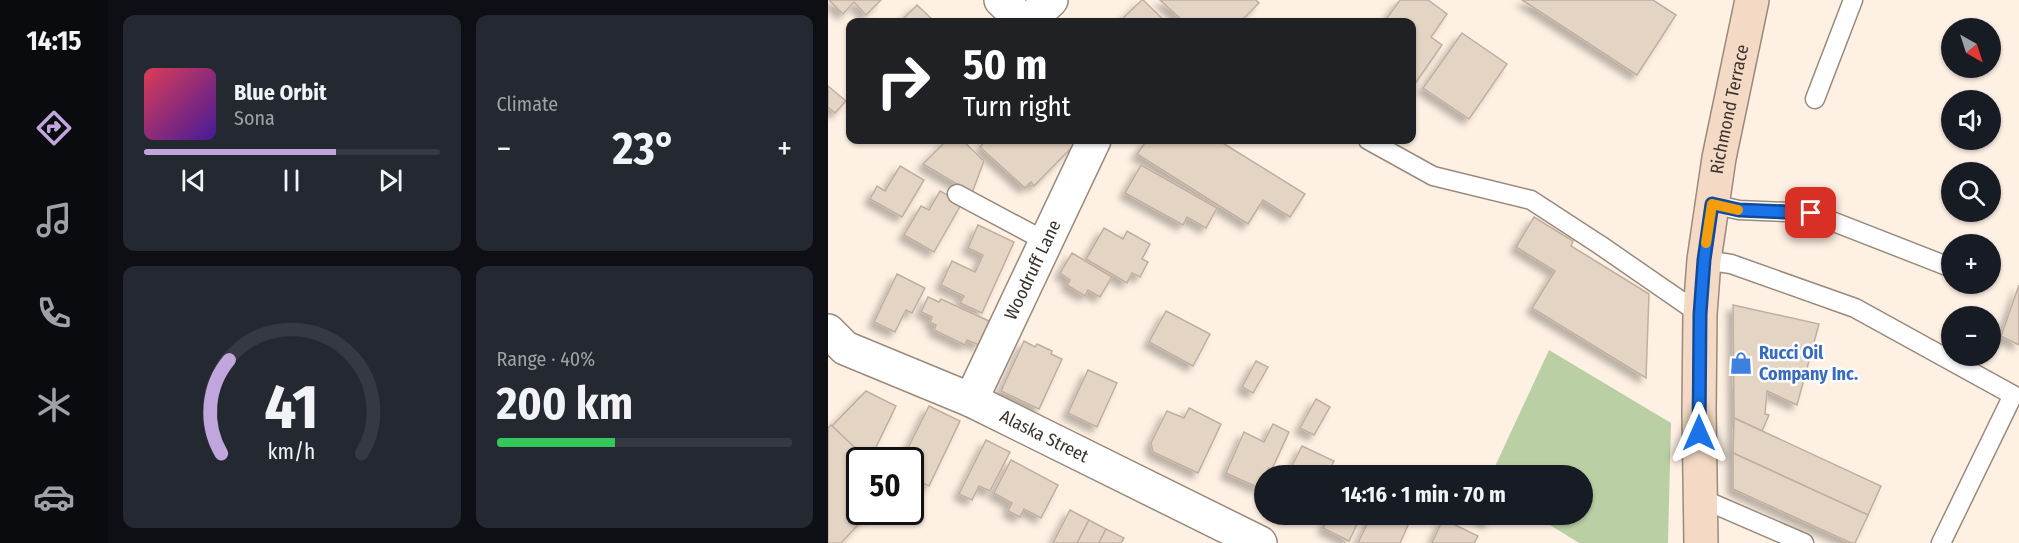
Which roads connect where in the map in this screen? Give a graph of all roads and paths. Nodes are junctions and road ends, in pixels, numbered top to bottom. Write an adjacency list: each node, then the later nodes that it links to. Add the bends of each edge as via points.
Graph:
1 (1001, 0): 5 (street)
2 (1051, 0): 6 (street)
3 (1752, 0): 11 (main road, Richmond Terrace)
4 (1853, 0): 7 (lane)
5 (1021, 18)
6 (1031, 18)
7 (1815, 99)
8 (1092, 144): 12 (street, Woodruff Lane)
9 (1375, 144): 15 (lane, via 1433,176 1531,200)
10 (957, 194): 12 (lane)
11 (1712, 204): 13 (main road, Richmond Terrace); 14 (lane, via 1739,210 1811,213)
12 (1045, 241): 17 (street, Woodruff Lane)
13 (1704, 260): 15 (main road, Richmond Terrace); 22 (lane, via 1731,264 1854,308 2013,395)
14 (1941, 263)
15 (1700, 314): 18 (main road, Richmond Terrace)
16 (834, 348): 17 (street, Alaska Street)
17 (971, 400): 19 (street, Alaska Street)
18 (1700, 498): 20 (main road, Richmond Terrace); 21 (lane)
19 (1260, 543)
20 (1701, 543)
21 (1804, 543)
22 (1941, 543)

